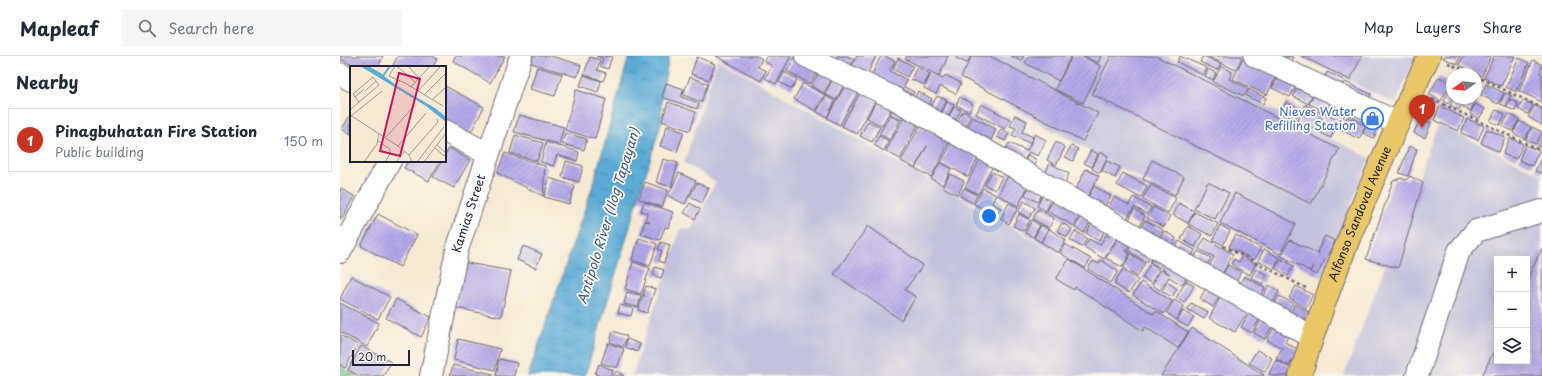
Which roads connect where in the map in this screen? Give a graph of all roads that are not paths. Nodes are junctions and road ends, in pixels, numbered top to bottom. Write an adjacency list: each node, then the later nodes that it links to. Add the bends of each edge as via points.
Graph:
1 (521, 56): 9 (street, Kamias Street)
2 (806, 56): 13 (street, via 892,97)
3 (1256, 56): 7 (street)
4 (1438, 59): 7 (main road, Alfonso Sandoval Avenue, via 1413,90)
5 (340, 74): 6 (street)
6 (350, 79)
7 (1398, 124): 13 (main road, Alfonso Sandoval Avenue)
8 (446, 132): 9 (street)
9 (488, 154): 14 (street, Kamias Street, via 457,250)
10 (389, 162): 12 (street)
11 (1542, 210): 16 (street, via 1476,231 1458,251)
12 (340, 252)
13 (1312, 337): 15 (main road, Alfonso Sandoval Avenue)
14 (432, 376)
15 (1300, 376)
16 (1417, 376)

